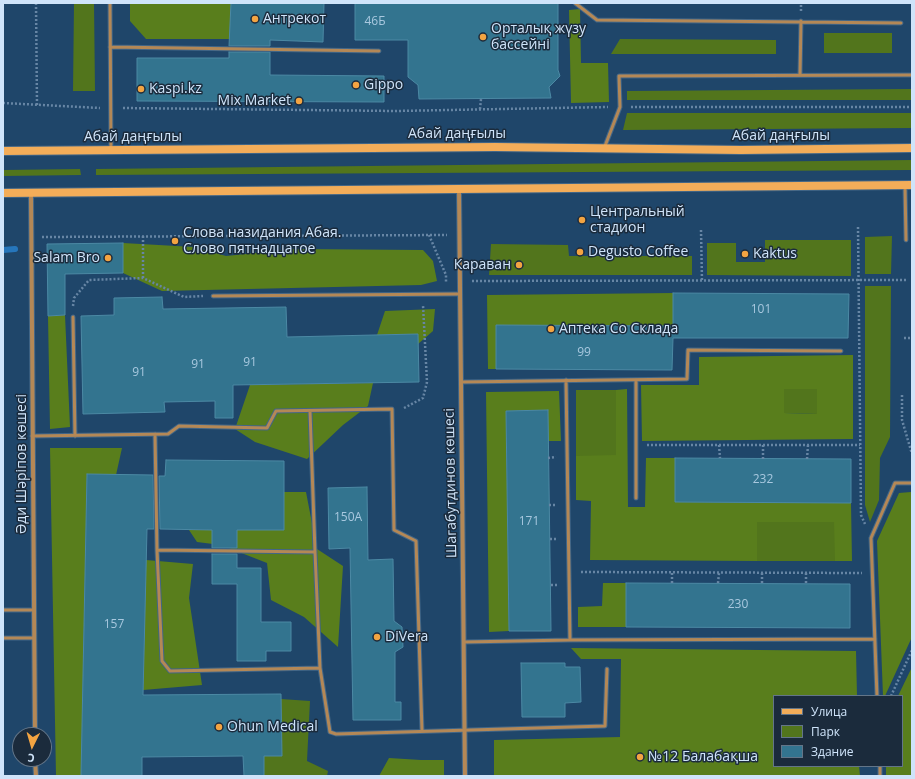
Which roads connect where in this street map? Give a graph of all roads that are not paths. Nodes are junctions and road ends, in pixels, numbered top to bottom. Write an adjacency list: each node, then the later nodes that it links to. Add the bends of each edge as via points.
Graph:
1 (110, 3): 5 (lane)
2 (575, 3): 3 (lane, via 598,20)
3 (801, 21): 4 (lane); 8 (lane)
4 (901, 23)
5 (110, 48): 6 (lane); 11 (lane)
6 (379, 51)
7 (912, 75): 8 (lane)
8 (800, 76): 9 (lane, via 619,76 620,107)
9 (604, 148): 10 (main road, Абай даңғылы); 11 (main road, Абай даңғылы)
10 (912, 148)
11 (111, 150): 12 (main road, Абай даңғылы)
12 (3, 151)
13 (909, 186): 14 (main road); 17 (lane)
14 (459, 189): 15 (main road); 18 (street, Шагабутдинов көшесі)
15 (31, 192): 16 (main road); 27 (street, Әди Шәріпов көшесі)
16 (3, 193)
17 (906, 240)
18 (459, 294): 19 (lane); 24 (street, Шагабутдинов көшесі)
19 (213, 296)
20 (73, 317): 28 (lane)
21 (841, 351): 23 (lane, via 688,350 687,379)
22 (566, 380): 23 (lane); 24 (lane); 38 (lane)
23 (636, 380): 30 (lane)
24 (461, 382): 39 (street, Шагабутдинов көшесі)
25 (310, 411): 26 (lane, via 276,411 267,428 179,426 168,434); 32 (lane); 45 (lane, via 392,409 394,530 416,541)
26 (155, 434): 28 (lane); 31 (lane)
27 (32, 436): 28 (lane); 34 (street, Әди Шәріпов көшесі)
28 (75, 436)
29 (912, 483): 37 (lane, via 896,483 871,538)
30 (636, 498)
31 (158, 550): 32 (lane); 40 (lane, via 162,661 170,671)
32 (315, 552): 40 (lane)
33 (3, 610): 34 (lane)
34 (33, 610): 36 (street, Әди Шәріпов көшесі)
35 (3, 638): 36 (lane)
36 (34, 638): 43 (street, Әди Шәріпов көшесі)
37 (875, 639): 38 (lane); 42 (lane)
38 (570, 640): 39 (lane)
39 (464, 642): 44 (street, Шагабутдинов көшесі)
40 (320, 668): 45 (lane, via 330,732 336,734)
41 (607, 669): 44 (lane, via 605,726)
42 (877, 695)
43 (35, 727)
44 (465, 730): 45 (lane); 46 (street, Шагабутдинов көшесі)
45 (422, 731)
46 (465, 776)

